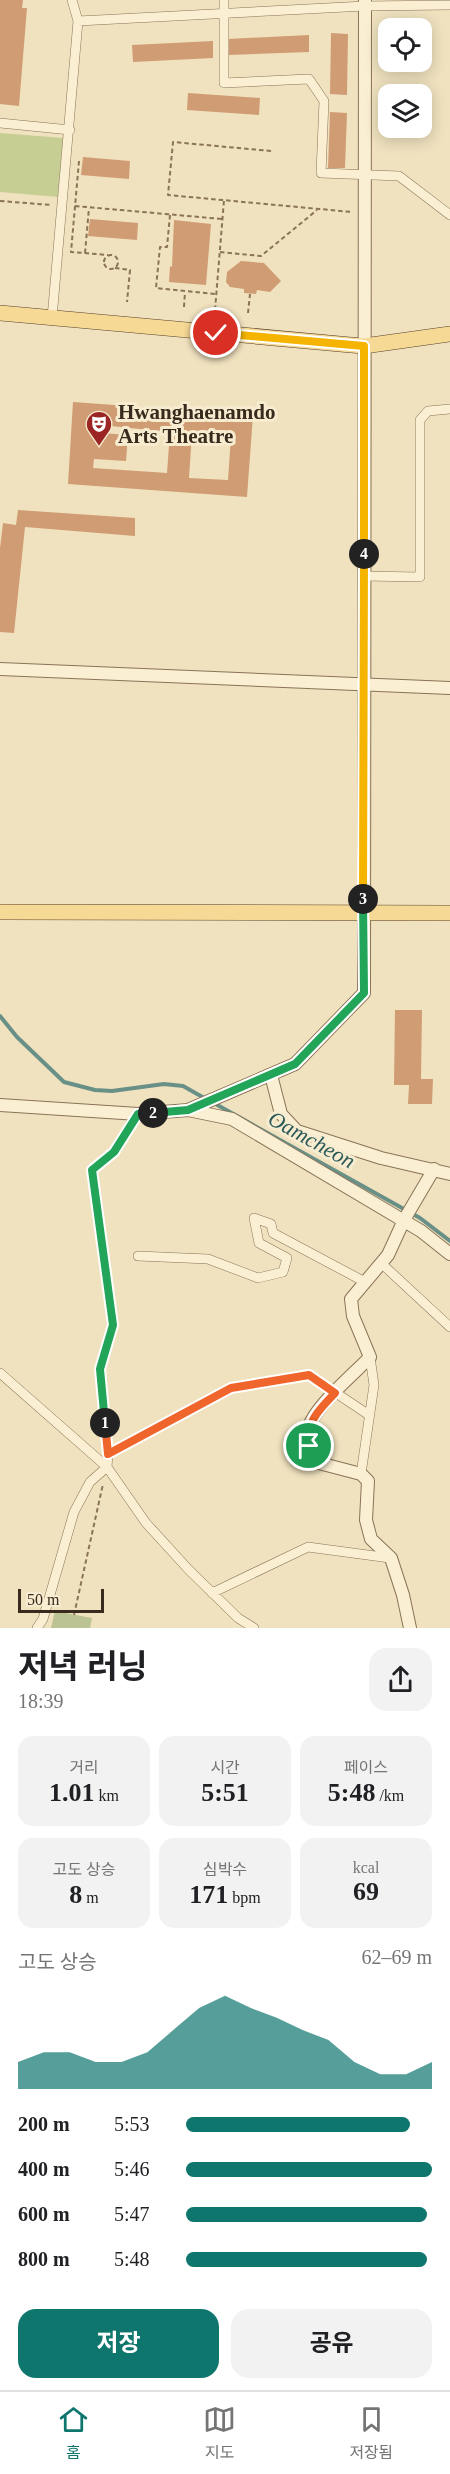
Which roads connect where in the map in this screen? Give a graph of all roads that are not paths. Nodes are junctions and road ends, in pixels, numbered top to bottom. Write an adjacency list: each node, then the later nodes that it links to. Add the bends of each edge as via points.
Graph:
1 (72, 0): 6 (street)
2 (224, 0): 5 (street)
3 (365, 3): 4 (street); 5 (street); 9 (street)
4 (450, 5)
5 (225, 13): 6 (street); 9 (street, via 224,83 309,79 324,101 321,173)
6 (78, 21): 8 (street)
7 (0, 123): 8 (street)
8 (70, 130): 12 (street)
9 (365, 174): 10 (street, via 399,176); 14 (street)
10 (450, 215)
11 (0, 313): 12 (main road)
12 (52, 318): 14 (main road)
13 (450, 334): 14 (main road)
14 (364, 346): 16 (street)
15 (450, 409): 16 (street, via 428,411 420,420 420,578)
16 (364, 576): 18 (street)
17 (0, 669): 18 (street)
18 (364, 683): 19 (street); 21 (street)
19 (450, 688)
20 (0, 912): 21 (main road)
21 (363, 913): 22 (main road); 23 (street, via 364,993 295,1064)
22 (450, 913)
23 (271, 1075): 25 (street); 27 (street, via 281,1114 297,1131 381,1158)
24 (0, 1105): 26 (street)
25 (194, 1107): 26 (street); 29 (street, via 232,1119)
26 (138, 1114): 39 (street, via 114,1152 92,1170 113,1325 100,1369)
27 (434, 1169): 28 (street); 29 (street)
28 (450, 1174)
29 (405, 1219): 30 (street); 32 (street)
30 (450, 1254)
31 (138, 1256): 33 (street, via 208,1259 258,1278 284,1272 287,1258 259,1243 254,1218 271,1224 273,1233)
32 (381, 1263): 33 (street); 34 (street)
33 (365, 1282): 35 (street, via 351,1299 352,1316)
34 (450, 1327)
35 (370, 1357): 37 (street); 38 (street, via 374,1385)
36 (0, 1373): 40 (street)
37 (335, 1393): 38 (street); 39 (street, via 309,1375 231,1388); 41 (street, via 317,1412 308,1430 309,1446 315,1462)
38 (369, 1415): 41 (street)
39 (108, 1454): 40 (street)
40 (107, 1467): 43 (street, via 146,1522); 44 (street, via 90,1482 74,1512)
41 (361, 1474): 42 (street, via 368,1481 366,1520 371,1539)
42 (391, 1558): 43 (street, via 308,1547); 46 (street)
43 (212, 1593): 45 (street)
44 (37, 1628)
45 (254, 1628)
46 (410, 1628)

